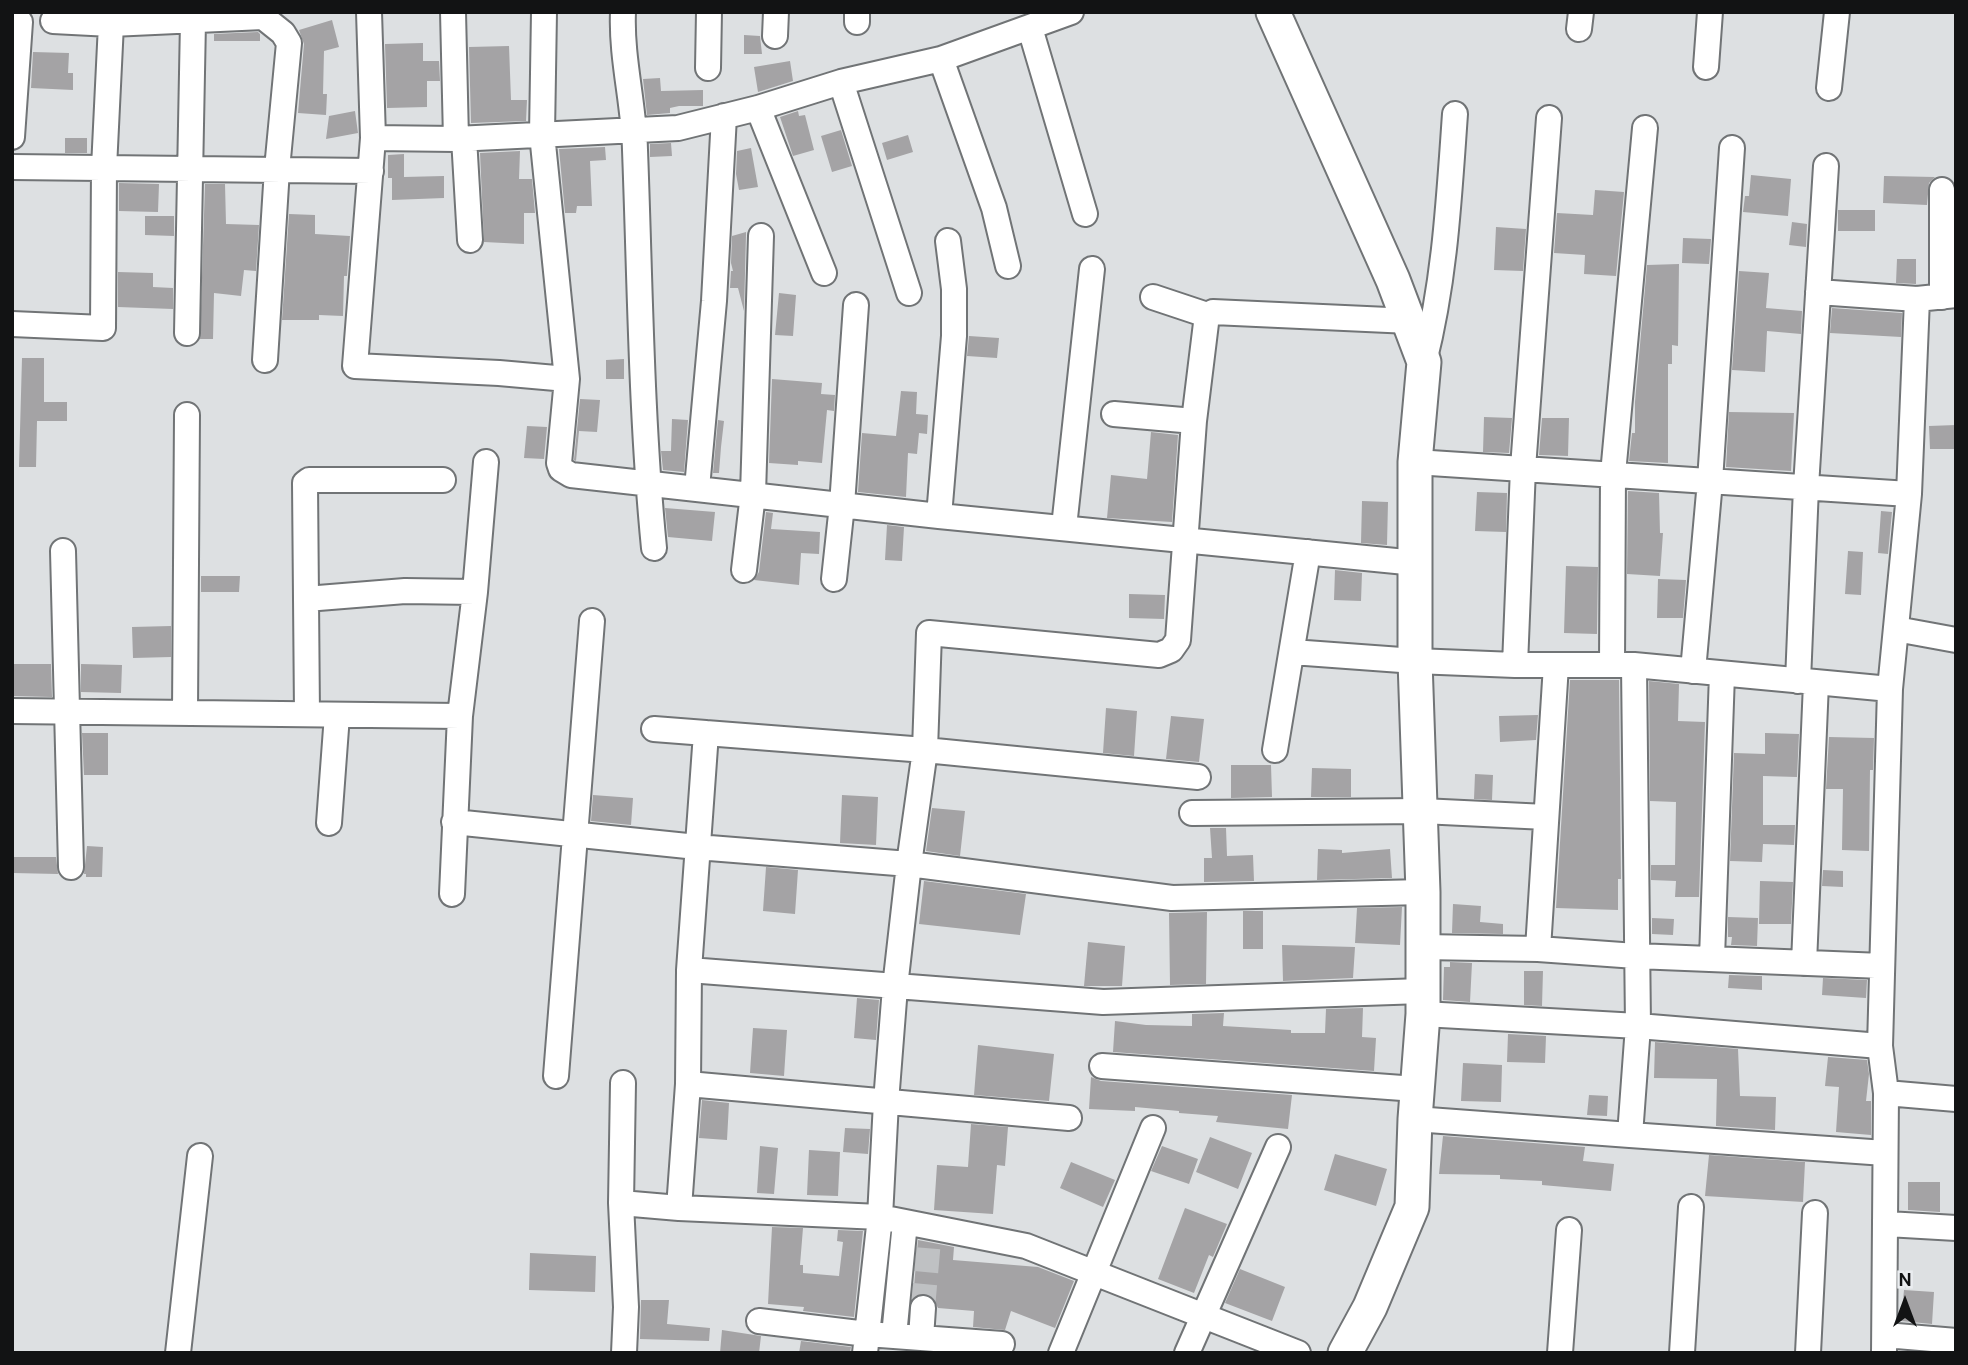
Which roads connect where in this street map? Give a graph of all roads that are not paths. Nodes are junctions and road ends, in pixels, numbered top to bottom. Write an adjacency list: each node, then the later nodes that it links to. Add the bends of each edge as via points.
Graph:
1 (369, 12): 30 (street)
2 (453, 12): 31 (street)
3 (544, 12): 28 (street)
4 (623, 12): 26 (street)
5 (709, 12): 19 (street)
6 (1071, 12): 16 (street)
7 (1273, 12): 53 (street)
8 (1710, 12): 18 (street)
9 (1837, 12): 21 (street)
10 (263, 14): 13 (street); 36 (street, via 289,43)
11 (53, 17): 14 (street); 15 (street)
12 (160, 17): 13 (street); 15 (street)
13 (193, 21): 37 (street)
14 (16, 22): 29 (street)
15 (111, 24): 35 (street)
16 (1030, 28): 17 (street); 40 (street)
17 (941, 59): 20 (street); 44 (street, via 994,208)
18 (1706, 66)
19 (708, 68)
20 (841, 82): 22 (street); 48 (street)
21 (1829, 88)
22 (758, 107): 24 (street); 46 (street)
23 (1455, 114): 57 (street, via 1444,259)
24 (724, 116): 26 (street, via 678,128); 70 (street)
25 (1549, 118): 64 (street)
26 (635, 128): 28 (street); 68 (street)
27 (1645, 128): 65 (street)
28 (542, 134): 31 (street); 58 (street)
29 (12, 136)
30 (373, 138): 31 (street); 38 (street)
31 (460, 139): 42 (street)
32 (1732, 148): 67 (street)
33 (1826, 166): 47 (street)
34 (12, 167): 35 (street)
35 (104, 168): 37 (street); 54 (street, via 103,328)
36 (277, 169): 37 (street); 38 (street); 56 (street)
37 (190, 170): 55 (street)
38 (371, 171): 58 (street, via 355,366)
39 (1942, 190): 50 (street)
40 (1086, 214)
41 (761, 236): 71 (street)
42 (470, 240)
43 (948, 241): 74 (street, via 954,336)
44 (1008, 266)
45 (1092, 269): 75 (street)
46 (824, 273)
47 (1818, 292): 50 (street); 69 (street)
48 (909, 293)
49 (1153, 297): 52 (street)
50 (1938, 297): 72 (street)
51 (856, 305): 73 (street)
52 (1207, 315): 53 (street); 61 (street)
53 (1410, 321): 57 (street)
54 (12, 324)
55 (187, 333)
56 (265, 360)
57 (1424, 362): 63 (street)
58 (567, 379): 68 (street, via 561,469 571,475)
59 (1114, 414): 61 (street)
60 (187, 415): 99 (street)
61 (1194, 421): 76 (street)
62 (486, 462): 83 (street)
63 (1415, 463): 64 (street); 80 (street)
64 (1523, 468): 65 (street); 91 (street)
65 (1613, 474): 67 (street); 90 (street)
66 (443, 480): 84 (street, via 305,483)
67 (1710, 481): 69 (street); 93 (street)
68 (648, 482): 70 (street); 77 (street)
69 (1806, 486): 72 (street); 95 (street)
70 (697, 488): 71 (street)
71 (753, 494): 73 (street); 81 (street)
72 (1909, 494): 86 (street)
73 (842, 505): 74 (street); 82 (street)
74 (939, 516): 75 (street)
75 (1064, 527): 76 (street)
76 (1186, 541): 79 (street); 105 (street, via 1178,640 1171,650 1159,655 929,633)
77 (654, 548)
78 (63, 551): 98 (street)
79 (1308, 552): 80 (street); 88 (street)
80 (1416, 562): 89 (street)
81 (744, 570)
82 (834, 579)
83 (475, 592): 84 (street, via 405,591); 102 (street)
84 (306, 599): 100 (street)
85 (592, 621): 113 (street)
86 (1896, 629): 87 (street); 96 (street)
87 (1956, 640)
88 (1292, 652): 89 (street); 106 (street)
89 (1415, 661): 91 (street); 108 (street)
90 (1623, 664): 92 (street); 93 (street); 121 (street)
91 (1515, 665): 92 (street)
92 (1556, 665): 110 (street)
93 (1693, 671): 94 (street)
94 (1723, 674): 95 (street); 122 (street)
95 (1807, 682): 96 (street); 123 (street)
96 (1890, 689): 124 (street)
97 (12, 711): 98 (street)
98 (66, 712): 99 (street); 116 (street)
99 (185, 712): 100 (street)
100 (307, 714): 101 (street)
101 (337, 715): 102 (street); 112 (street)
102 (460, 716): 111 (street)
103 (654, 729): 104 (street)
104 (706, 733): 105 (street); 114 (street)
105 (925, 750): 107 (street); 115 (street)
106 (1275, 750)
107 (1198, 777)
108 (1422, 811): 109 (street); 110 (street); 117 (street)
109 (1192, 813)
110 (1546, 817): 120 (street)
111 (454, 821): 113 (street); 118 (street)
112 (329, 823)
113 (575, 835): 114 (street); 131 (street)
114 (697, 847): 115 (street); 125 (street)
115 (909, 864): 117 (street, via 1172,898); 126 (street)
116 (71, 867)
117 (1423, 892): 119 (street)
118 (452, 894)
119 (1423, 947): 120 (street); 127 (street)
120 (1538, 949): 121 (street)
121 (1636, 956): 122 (street); 128 (street)
122 (1712, 958): 123 (street)
123 (1804, 962): 124 (street)
124 (1882, 966): 129 (street)
125 (689, 970): 126 (street); 133 (street)
126 (895, 987): 127 (street, via 1103,1002); 136 (street)
127 (1422, 1003): 128 (street); 137 (street)
128 (1638, 1026): 129 (street); 140 (street)
129 (1880, 1046): 134 (street)
130 (1102, 1066): 137 (street)
131 (556, 1076)
132 (622, 1083): 144 (street)
133 (688, 1084): 136 (street); 146 (street)
134 (1886, 1093): 135 (street); 142 (street)
135 (1956, 1099)
136 (886, 1102): 138 (street); 148 (street)
137 (1415, 1104): 140 (street); 168 (street, via 1412,1207 1370,1307)
138 (1069, 1118)
139 (1153, 1128): 153 (street)
140 (1630, 1135): 142 (street)
141 (1278, 1147): 155 (street)
142 (1885, 1153): 150 (street)
143 (200, 1156): 163 (street)
144 (621, 1203): 146 (street); 164 (street)
145 (1691, 1207): 170 (street)
146 (679, 1208): 148 (street)
147 (1815, 1213): 171 (street)
148 (880, 1217): 149 (street); 160 (street)
149 (905, 1222): 153 (street, via 929,1234 1026,1246); 157 (street)
150 (1887, 1224): 151 (street); 162 (street)
151 (1956, 1228)
152 (1569, 1230): 169 (street)
153 (1094, 1272): 155 (street); 165 (street)
154 (923, 1308): 158 (street)
155 (1203, 1315): 166 (street); 167 (street)
156 (759, 1321): 160 (street)
157 (894, 1336): 158 (street); 160 (street)
158 (920, 1338): 161 (street)
159 (1956, 1341): 162 (street)
160 (866, 1343)
161 (1003, 1344)
162 (1885, 1344)
163 (178, 1353)
164 (624, 1353)
165 (1061, 1353)
166 (1187, 1353)
167 (1298, 1353)
168 (1345, 1353)
169 (1560, 1353)
170 (1682, 1353)
171 (1808, 1353)

